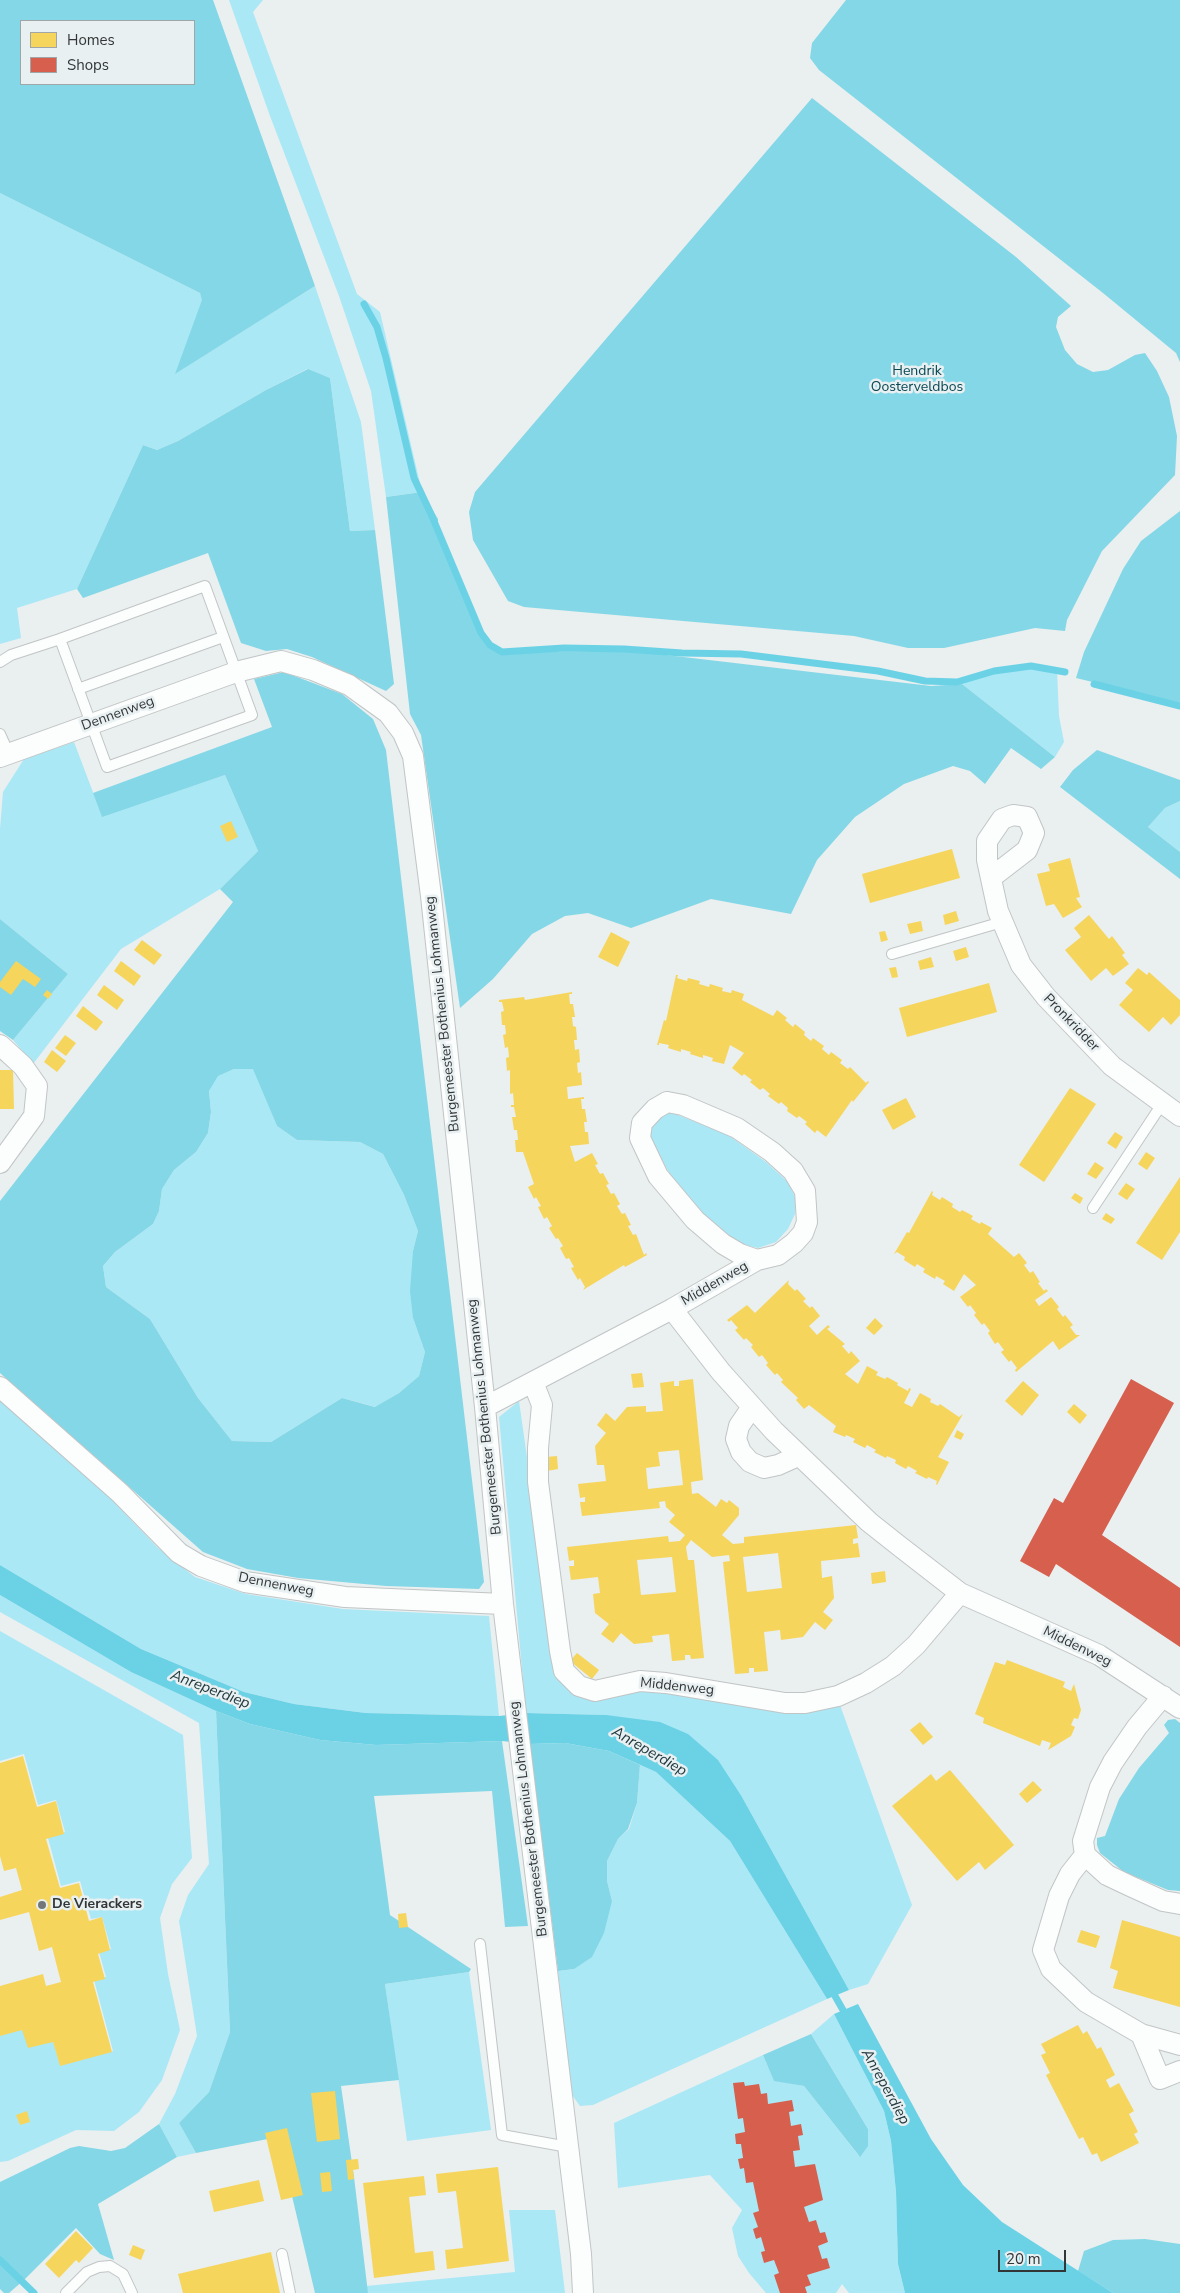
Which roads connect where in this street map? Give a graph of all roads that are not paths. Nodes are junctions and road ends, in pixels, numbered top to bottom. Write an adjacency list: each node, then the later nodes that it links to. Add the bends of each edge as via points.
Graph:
1 (223, 637): 2 (lane, via 205,586); 4 (lane); 5 (lane)
2 (60, 639): 3 (lane, via 10,655); 5 (lane)
3 (0, 662)
4 (236, 672): 6 (street, Dennenweg); 6 (lane, via 252,715 107,767); 21 (street, Burgemeester Bothenius Lohmanweg, via 281,661 349,685 388,713 413,756 431,896)
5 (78, 689): 6 (lane)
6 (91, 724): 8 (street, Dennenweg)
7 (0, 734): 8 (lane)
8 (4, 755)
9 (992, 877): 10 (street, Pronkridder)
10 (1002, 922): 11 (lane); 13 (street, Pronkridder, via 1021,965 1046,997 1112,1066)
11 (892, 954)
12 (0, 1045): 15 (street, via 23,1066 37,1086 34,1116)
13 (1162, 1104): 14 (street, Pronkridder); 16 (lane)
14 (1180, 1116)
15 (0, 1163)
16 (1093, 1208)
17 (758, 1260): 17 (street, Middenweg, via 778,1255 794,1243 807,1222 805,1192 793,1171 737,1128 708,1114 683,1104 667,1102 655,1109 642,1123 640,1138 658,1176 695,1220 723,1244); 18 (street, Middenweg)
18 (672, 1308): 19 (street, Middenweg); 22 (street, Middenweg)
19 (533, 1382): 21 (street, Middenweg); 24 (street, Middenweg, via 542,1406 538,1482 560,1652 564,1671 579,1686 595,1691 640,1681 785,1703 830,1698 866,1683 893,1666)
20 (0, 1387): 25 (street, Dennenweg, via 120,1493 179,1554 201,1566 245,1582 345,1597)
21 (485, 1407): 25 (street, Burgemeester Bothenius Lohmanweg)
22 (752, 1407): 23 (street, Middenweg); 23 (street, via 739,1426 736,1438 741,1452 750,1462 764,1468)
23 (798, 1456): 24 (street, Middenweg, via 869,1522)
24 (960, 1593): 26 (street, Middenweg, via 1099,1656)
25 (503, 1604): 34 (street, Burgemeester Bothenius Lohmanweg)
26 (1163, 1696): 27 (street, Middenweg); 28 (street, via 1137,1727 1100,1787 1083,1841)
27 (1180, 1708)
28 (1086, 1855): 29 (street, via 1107,1874 1130,1886 1163,1901); 31 (street, via 1070,1874 1059,1896 1043,1950 1051,1969 1086,2002)
29 (1180, 1904)
30 (480, 1944): 34 (lane, via 502,2135)
31 (1141, 2034): 32 (street); 33 (street, via 1160,2080)
32 (1180, 2045)
33 (1180, 2071)
34 (568, 2147): 39 (street, Burgemeester Bothenius Lohmanweg)
35 (282, 2254): 38 (lane)
36 (66, 2293): 37 (lane, via 87,2272 110,2266 123,2274)
37 (132, 2293)
38 (290, 2293)
39 (583, 2293)

